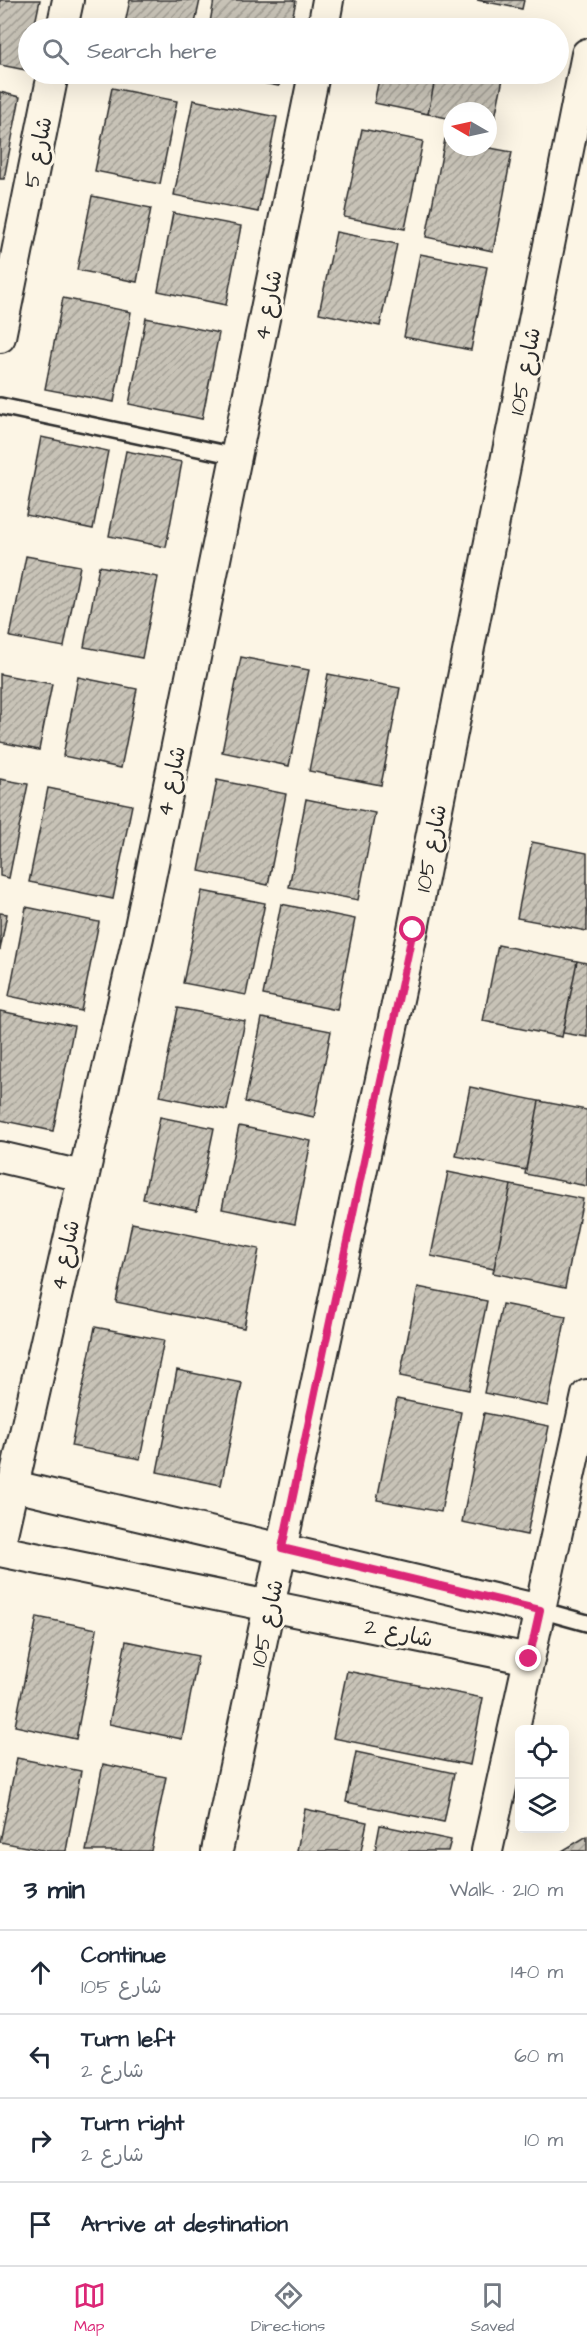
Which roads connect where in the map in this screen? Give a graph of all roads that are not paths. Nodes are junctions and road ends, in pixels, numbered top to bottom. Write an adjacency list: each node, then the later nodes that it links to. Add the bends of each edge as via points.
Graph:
1 (68, 0): 3 (street)
2 (328, 0): 4 (street)
3 (64, 18)
4 (325, 18)
5 (587, 54): 16 (street, شارع 105, via 416,918)
6 (51, 84): 8 (street, شارع 5)
7 (312, 84): 10 (street, شارع 4)
8 (0, 337)
9 (0, 406): 10 (lane)
10 (236, 456): 12 (street, شارع 4, via 138,937)
11 (0, 1157): 12 (street)
12 (82, 1176): 14 (street, شارع 4)
13 (587, 1395): 19 (street)
14 (11, 1472): 15 (street, شارع 4); 16 (street)
15 (0, 1543)
16 (282, 1548): 18 (street, شارع 105); 19 (street)
17 (0, 1551): 18 (street)
18 (269, 1606): 21 (street, شارع 2); 22 (street, شارع 105)
19 (540, 1610): 20 (lane); 21 (street)
20 (587, 1623)
21 (529, 1659): 23 (street)
22 (217, 1851)
23 (487, 1851)

